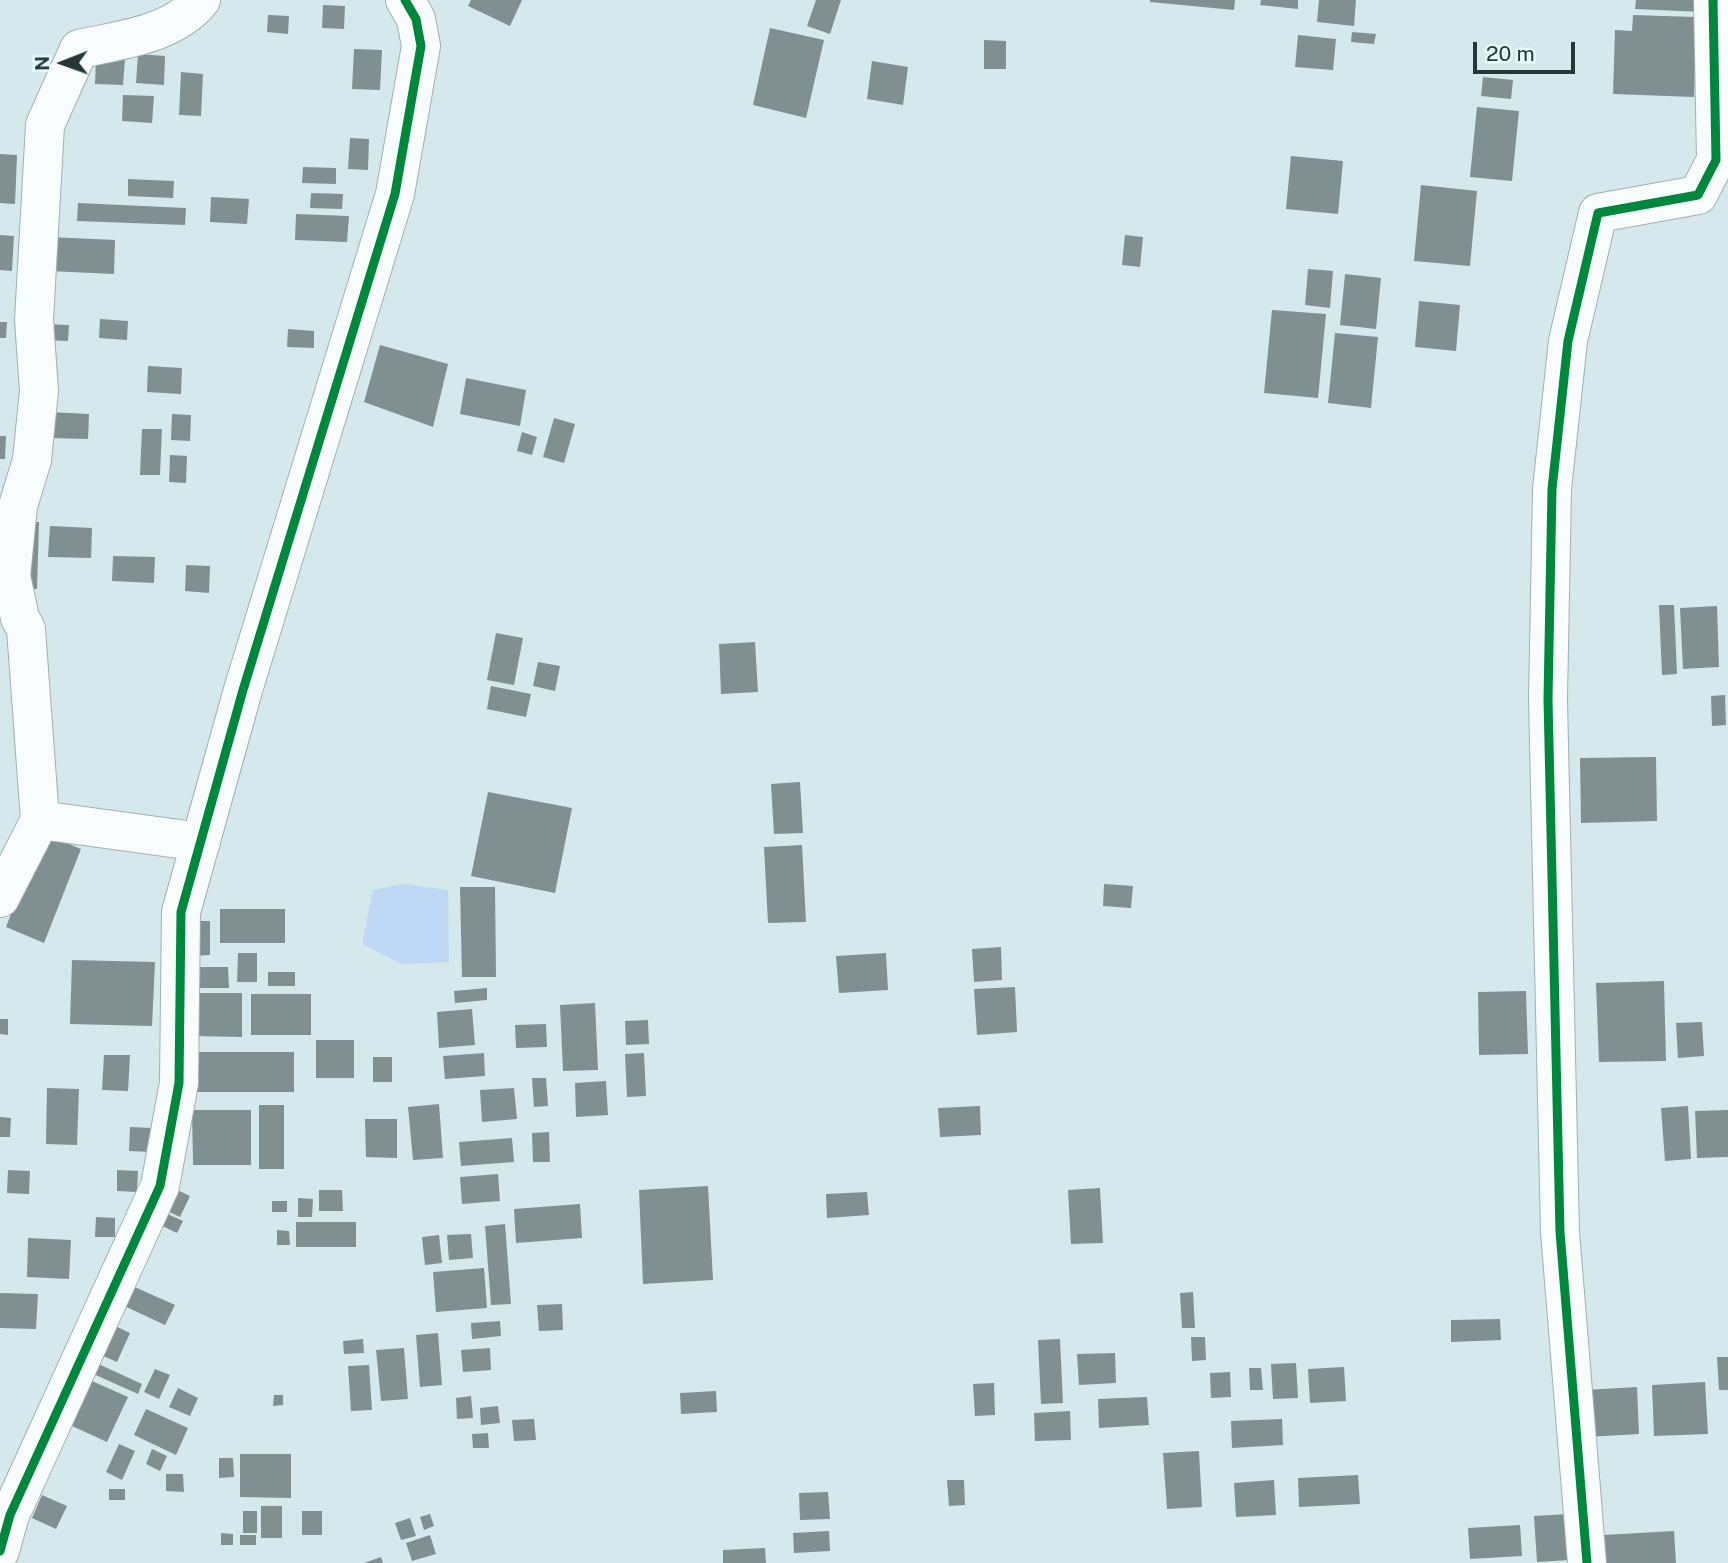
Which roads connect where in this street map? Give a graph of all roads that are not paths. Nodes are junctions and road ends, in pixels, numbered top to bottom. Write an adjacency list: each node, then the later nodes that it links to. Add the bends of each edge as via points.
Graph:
1 (201, 0): 4 (street, via 182,19 79,49 46,125 34,320 39,391 32,460 18,506 11,576 26,629)
2 (405, 0): 5 (street, via 416,19 421,46 395,194)
3 (1713, 0): 8 (street, via 1716,160 1698,195 1598,213 1568,341 1552,489 1548,699 1560,1232)
4 (40, 820): 5 (street); 6 (street)
5 (201, 842): 7 (street, via 181,912 179,1083 160,1186 10,1515)
6 (0, 898)
7 (0, 1551)
8 (1587, 1563)

